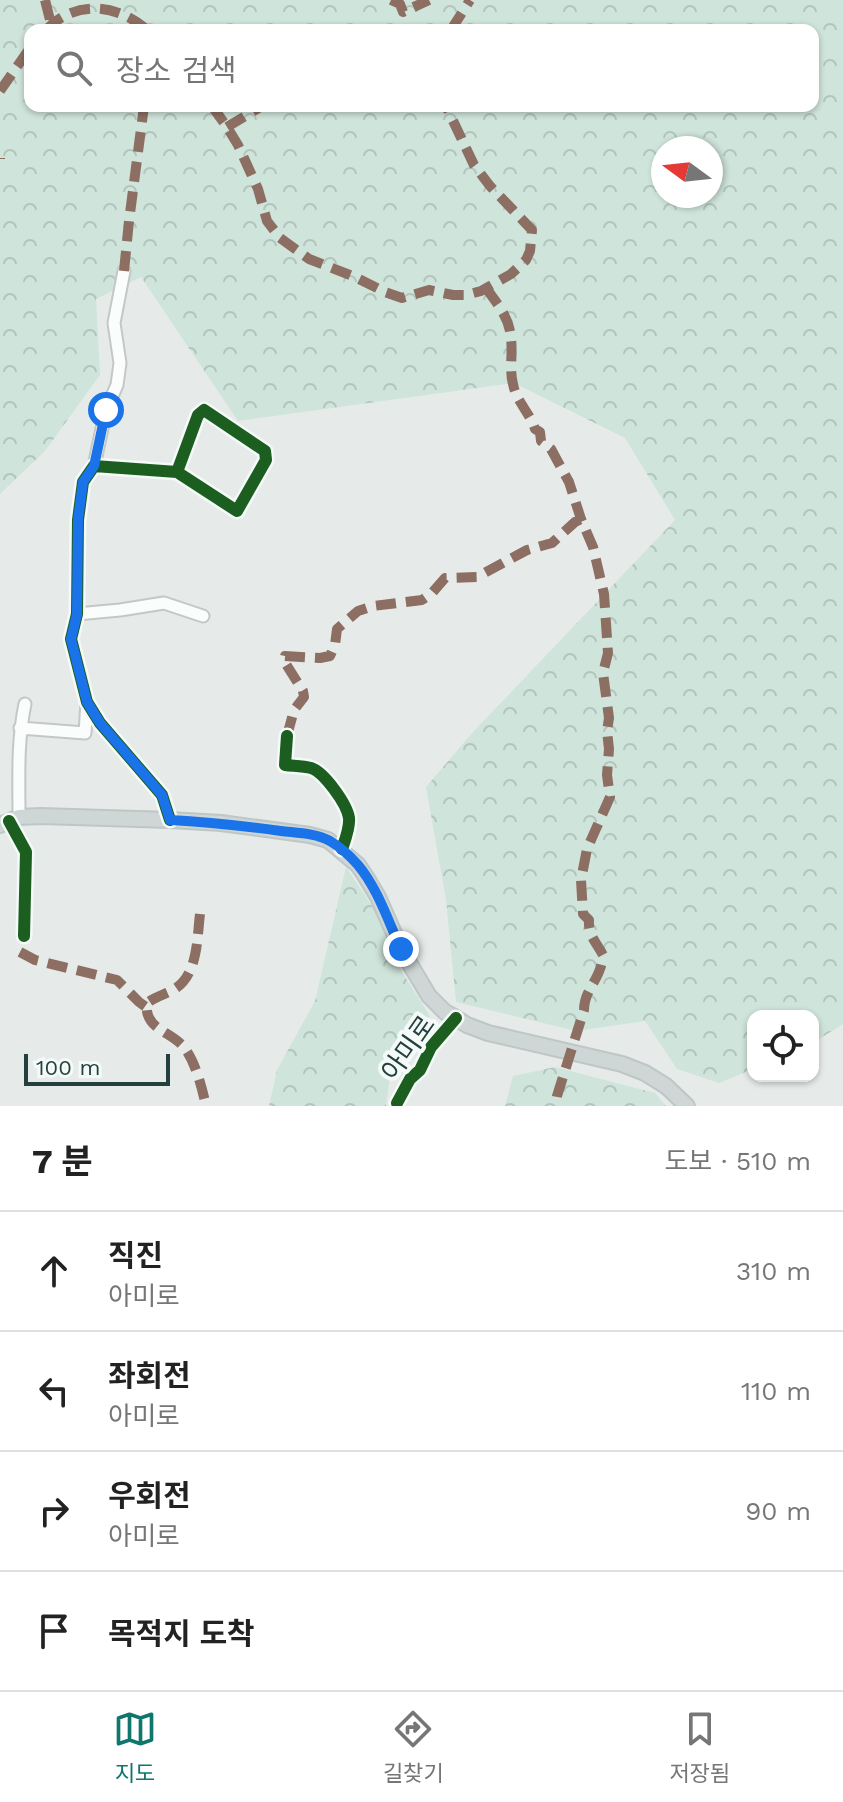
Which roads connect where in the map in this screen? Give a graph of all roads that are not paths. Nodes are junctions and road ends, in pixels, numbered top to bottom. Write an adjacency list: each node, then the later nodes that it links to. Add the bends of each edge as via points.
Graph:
1 (124, 271): 2 (street, via 114,323 120,363 117,385)
2 (94, 466): 3 (street); 4 (street, via 83,482 78,520)
3 (177, 472): 3 (street, via 237,511 266,460 265,451 204,410)
4 (77, 614): 5 (street, via 164,603); 6 (street, via 71,639)
5 (203, 616)
6 (87, 702): 8 (street, via 85,733); 10 (street, via 162,795)
7 (25, 704): 8 (street)
8 (20, 728): 11 (street)
9 (287, 736): 12 (street, via 285,765 314,769 341,799 349,817)
10 (170, 820): 11 (main road, 아미로, via 41,816); 12 (main road, 아미로, via 310,835)
11 (10, 821): 13 (street, via 26,852)
12 (342, 849): 14 (main road, 아미로, via 378,897 429,996)
13 (24, 936)
14 (456, 1018): 15 (street, 아미로, via 431,1047); 16 (main road, 아미로, via 488,1033 622,1064 666,1086)
15 (397, 1103)
16 (687, 1106)

